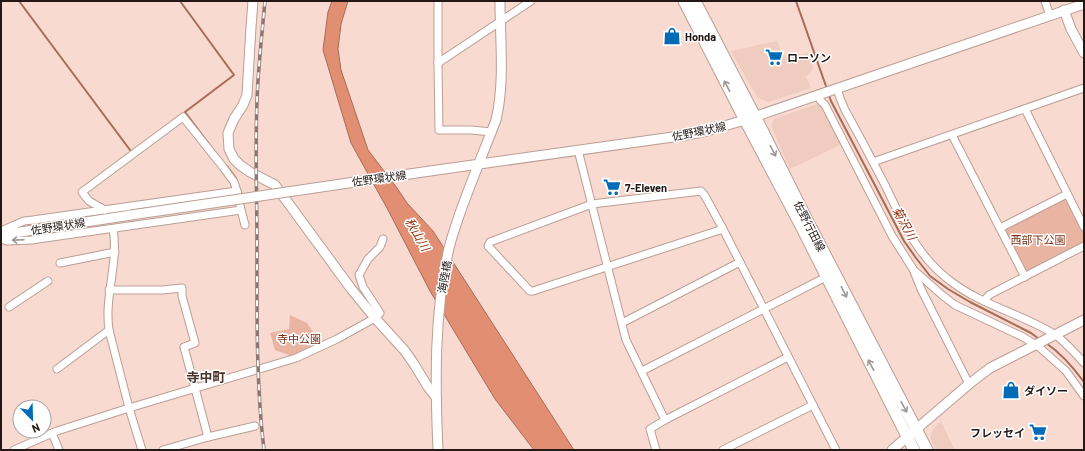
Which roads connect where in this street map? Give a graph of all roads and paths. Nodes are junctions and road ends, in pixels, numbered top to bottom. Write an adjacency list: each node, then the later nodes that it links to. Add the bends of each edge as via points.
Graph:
1 (253, 1): 23 (street, via 247,95 228,133 229,149)
2 (438, 1): 13 (street)
3 (500, 1): 11 (street, 海陸橋)
4 (531, 1): 11 (street)
5 (684, 1): 19 (main road, 佐野行田線, one-way to 5)
6 (695, 1): 18 (main road, 佐野行田線)
7 (1045, 1): 10 (street)
8 (1084, 4): 9 (street, 佐野環状線)
9 (1064, 10): 10 (street, 佐野環状線); 12 (street)
10 (1050, 16): 15 (street, 佐野環状線)
11 (500, 22): 13 (street); 20 (street, 海陸橋, via 500,103)
12 (1084, 53)
13 (438, 63): 20 (street, via 439,130)
14 (1084, 88): 17 (street)
15 (835, 89): 16 (street, 佐野環状線); 24 (street)
16 (820, 94): 18 (street, 佐野環状線); 46 (street, via 820,100 842,137 892,236)
17 (1025, 109): 21 (street); 28 (street)
18 (755, 116): 19 (street, 佐野環状線); 47 (main road, 佐野行田線, one-way to 47)
19 (745, 120): 22 (street, 佐野環状線, via 680,136); 47 (main road, 佐野行田線)
20 (492, 132): 25 (street, 海陸橋)
21 (952, 135): 24 (street); 34 (street)
22 (578, 150): 25 (street, 佐野環状線); 29 (street)
23 (234, 159): 26 (street); 54 (street, via 240,166 275,185)
24 (873, 162): 51 (street, via 920,250 947,278)
25 (479, 164): 38 (street, 佐野環状線, bridge); 66 (street, 海陸橋, via 455,227 442,283 437,327)
26 (223, 167): 27 (street); 30 (street, via 183,117 82,192 89,201)
27 (237, 191): 30 (street); 31 (street)
28 (1067, 194): 33 (street); 34 (street)
29 (592, 204): 36 (street, via 701,192); 45 (street); 45 (street, via 490,242 488,246 530,291)
30 (105, 210): 37 (street, via 24,222)
31 (241, 210): 32 (street); 35 (street)
32 (245, 225)
33 (1084, 227)
34 (1000, 228): 48 (street)
35 (113, 229): 39 (street, one-way to 39, via 31,240); 42 (street)
36 (723, 229): 43 (street); 45 (street)
37 (1, 231)
38 (1, 235)
39 (1, 239)
40 (383, 239): 54 (street, via 380,247 368,259 358,275 380,313)
41 (1084, 246): 48 (street)
42 (115, 252): 44 (street); 50 (street)
43 (740, 262): 53 (street); 56 (street)
44 (60, 263)
45 (608, 267): 56 (street)
46 (913, 269): 59 (street, via 955,305); 64 (street)
47 (830, 275): 53 (street); 72 (main road, 佐野行田線, one-way to 72); 75 (main road, 佐野行田線, one-way to 47)
48 (1025, 277): 51 (street, via 990,295)
49 (48, 281): 52 (street)
50 (109, 290): 57 (street); 65 (street, via 182,288 195,343 184,347)
51 (984, 301): 58 (street)
52 (9, 307)
53 (764, 309): 60 (street); 63 (street)
54 (375, 318): 65 (street, via 296,358); 66 (street, via 405,351)
55 (1084, 320): 58 (street)
56 (622, 323): 63 (street, via 626,340)
57 (109, 330): 62 (street); 69 (street)
58 (1054, 335): 59 (street); 61 (street)
59 (1037, 344): 64 (street, via 990,368); 67 (street, via 1066,371)
60 (788, 357): 68 (street); 70 (street)
61 (1084, 363)
62 (57, 369)
63 (642, 371): 70 (street)
64 (969, 384): 72 (street)
65 (196, 388): 69 (street); 74 (street)
66 (436, 396): 81 (street, 海陸橋)
67 (1084, 396)
68 (813, 405): 83 (street); 84 (street)
69 (129, 408): 73 (street); 79 (street)
70 (665, 420): 82 (street, via 650,429)
71 (255, 426): 74 (street)
72 (916, 429): 75 (street); 87 (main road, 佐野行田線)
73 (52, 433): 78 (street)
74 (208, 437): 80 (street)
75 (907, 437): 85 (street); 86 (main road, 佐野行田線)
76 (39, 439): 77 (street)
77 (14, 450)
78 (59, 450)
79 (142, 450)
80 (163, 450)
81 (438, 450)
82 (656, 450)
83 (724, 450)
84 (836, 450)
85 (892, 450)
86 (914, 450)
87 (927, 450)

